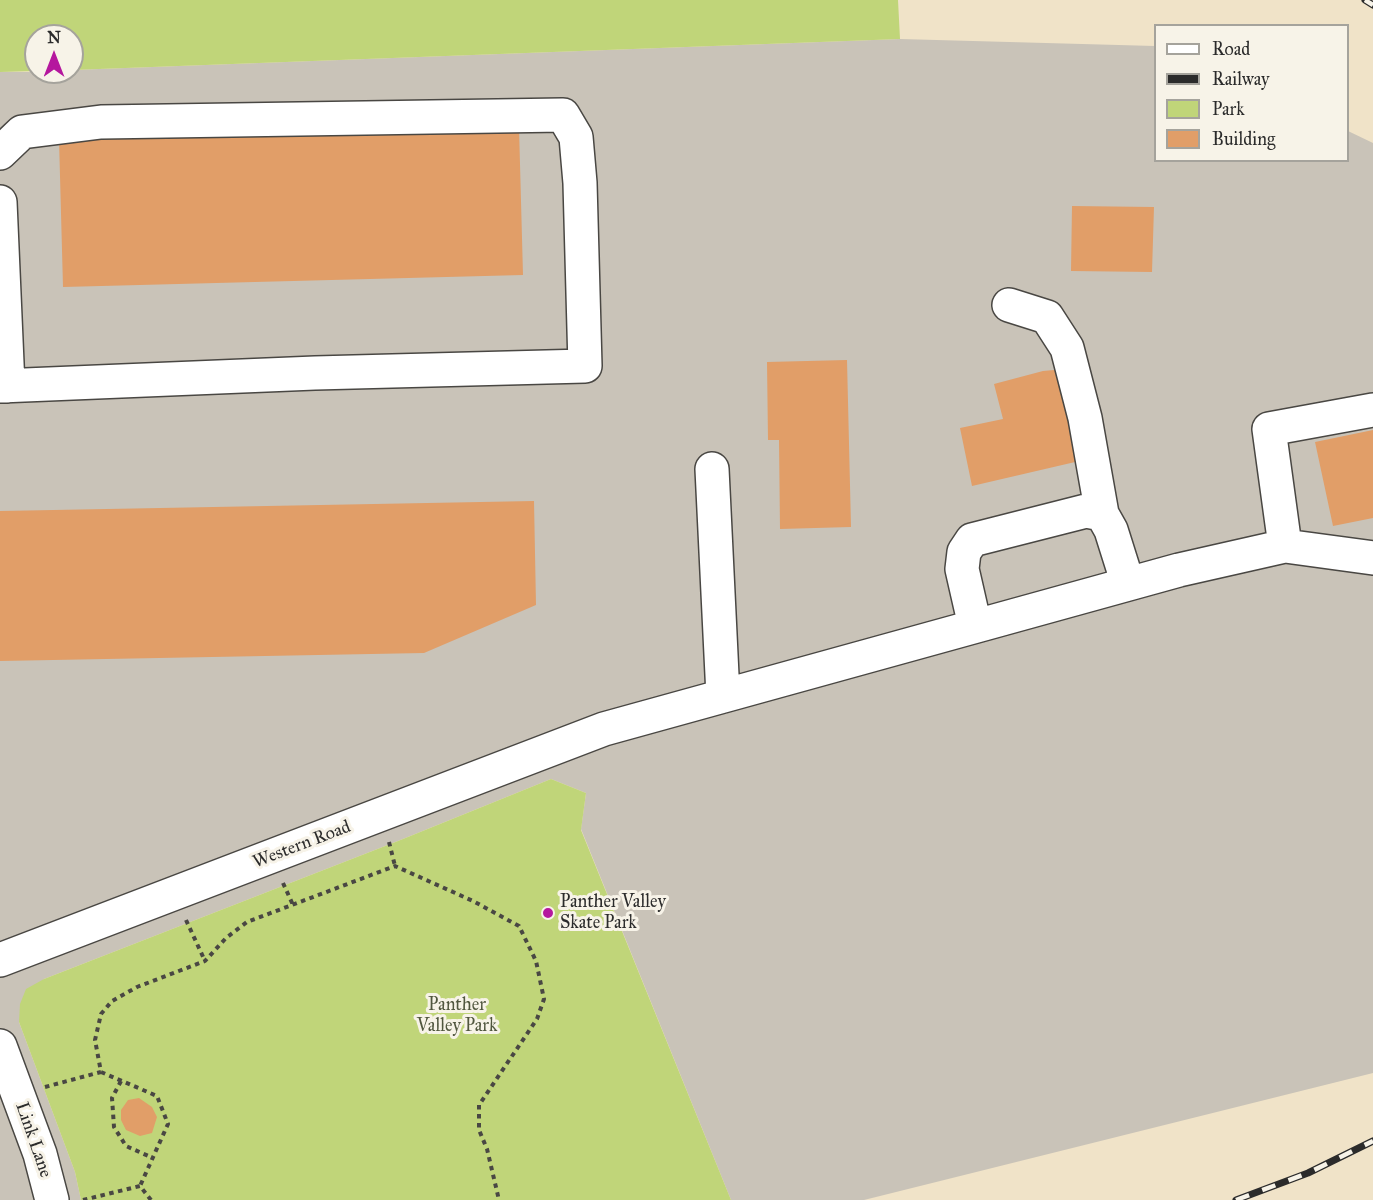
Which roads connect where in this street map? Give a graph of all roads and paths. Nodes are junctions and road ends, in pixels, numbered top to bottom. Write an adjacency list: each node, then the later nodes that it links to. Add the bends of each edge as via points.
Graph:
1 (0, 153): 4 (street, via 22,132 101,122 563,115 576,137 585,366)
2 (0, 202): 4 (street)
3 (1009, 305): 7 (street, via 1047,318 1067,348 1085,418)
4 (4, 386)
5 (1373, 410): 8 (street, via 1269,429)
6 (712, 469): 12 (street)
7 (1102, 514): 10 (street); 11 (street, via 1086,511 972,540 964,552 962,569)
8 (1285, 546): 9 (street); 10 (street, Western Road)
9 (1373, 558)
10 (1128, 584): 11 (street, Western Road)
11 (975, 626): 12 (street, Western Road)
12 (723, 696): 18 (street, Western Road, via 604,729)
13 (389, 842): 14 (path)
14 (395, 866): 16 (path); 29 (path, via 519,926 536,961 544,999 537,1019 479,1105 479,1130)
15 (283, 883): 16 (path)
16 (293, 905): 19 (path, via 247,922)
17 (186, 920): 19 (path)
18 (0, 960)
19 (205, 961): 21 (path, via 112,1001 101,1014 95,1040)
20 (0, 1046): 26 (street, Link Lane, via 40,1154)
21 (101, 1072): 22 (path); 23 (path)
22 (122, 1081): 24 (path, via 112,1098 114,1127 126,1146); 24 (path, via 157,1096 168,1124)
23 (44, 1087)
24 (153, 1158): 25 (path)
25 (140, 1186): 27 (path); 28 (path)
26 (52, 1200)
27 (83, 1200)
28 (151, 1200)
29 (499, 1200)

